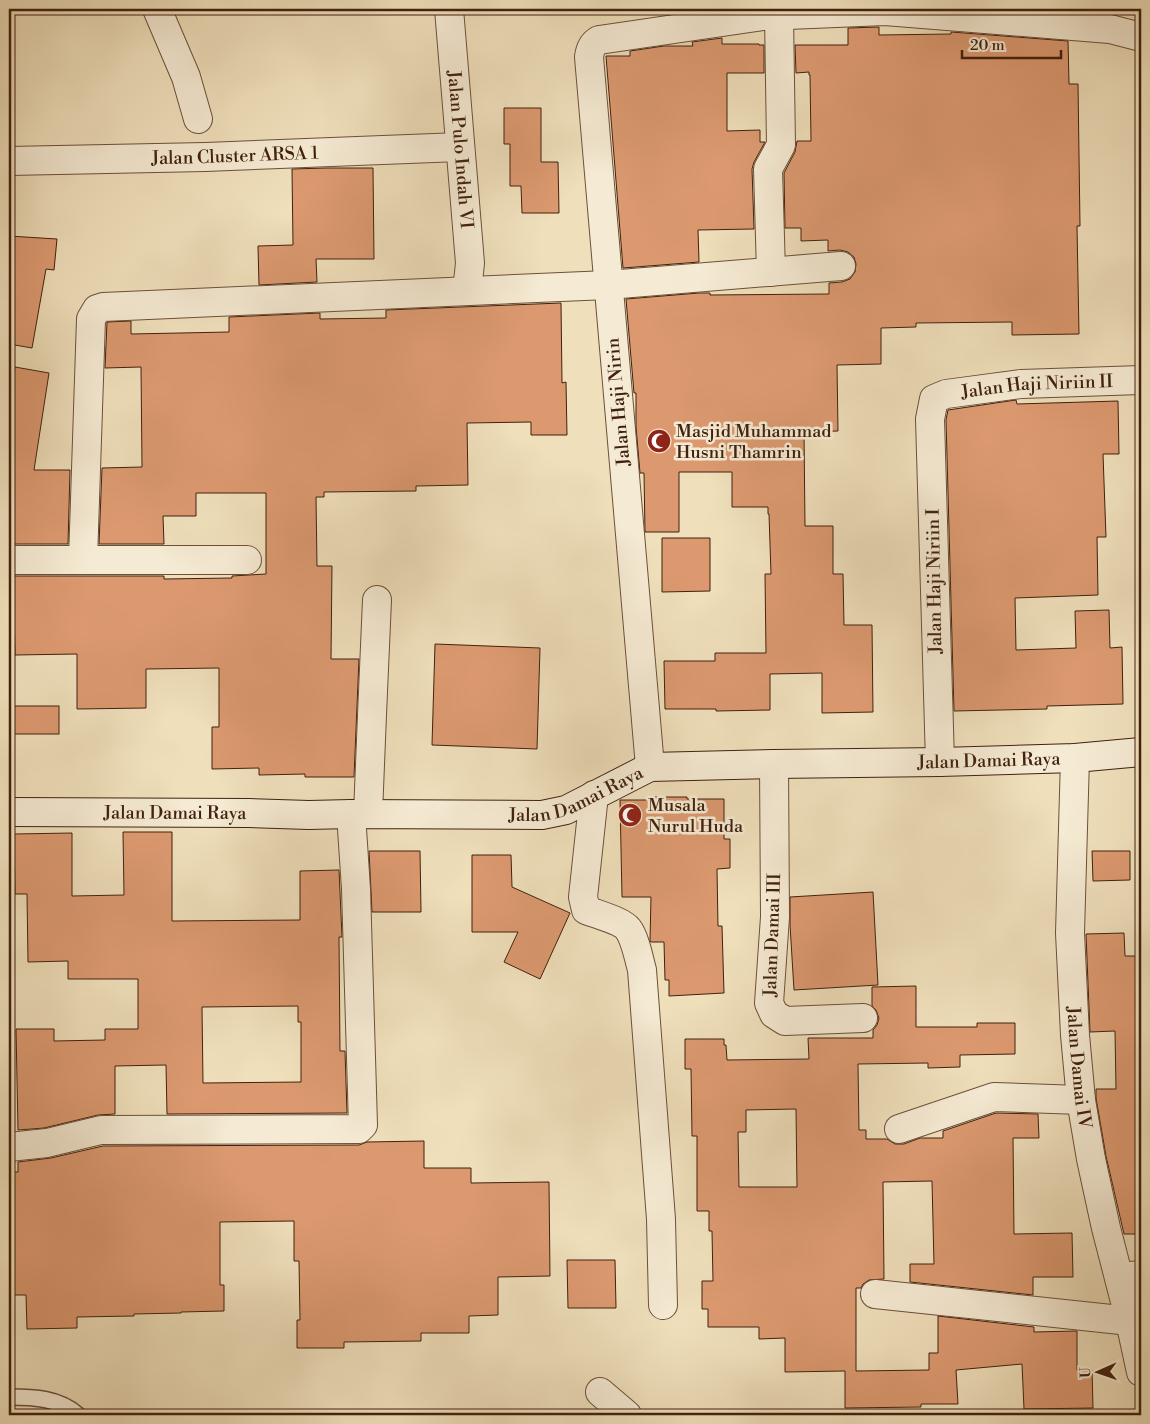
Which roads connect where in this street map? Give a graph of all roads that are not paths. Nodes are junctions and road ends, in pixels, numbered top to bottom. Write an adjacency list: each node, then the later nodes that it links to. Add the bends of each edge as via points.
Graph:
1 (157, 9): 5 (street, Jalan Cluster ARSA 1, via 186,78)
2 (449, 9): 6 (street, Jalan Pulo Indah VI)
3 (768, 13): 4 (street, via 885,11 1110,29); 9 (street, via 781,145 768,168); 10 (street, Jalan Haji Nirin, via 599,40 593,44 589,57)
4 (1141, 37)
5 (198, 119)
6 (460, 147): 7 (street, Jalan Cluster ARSA 1); 11 (street, Jalan Pulo Indah VI, via 470,264)
7 (9, 161)
8 (841, 266): 9 (street)
9 (771, 272): 10 (street)
10 (608, 285): 11 (street); 22 (street, Jalan Haji Nirin)
11 (465, 290): 15 (street, via 98,309 91,319)
12 (1141, 380): 13 (street, Jalan Haji Niriin II, via 1021,384 946,394)
13 (934, 399): 20 (street, Jalan Haji Niriin I, via 930,419)
14 (9, 560): 15 (street)
15 (83, 560): 16 (street)
16 (247, 560)
17 (377, 600): 25 (street)
18 (1141, 752): 19 (street, Jalan Damai Raya)
19 (1076, 758): 20 (street, Jalan Damai Raya); 27 (street, Jalan Damai IV, via 1070,933)
20 (940, 762): 21 (street, Jalan Damai Raya)
21 (774, 764): 22 (street, Jalan Damai Raya); 26 (street, Jalan Damai III, via 774,917 769,1003 774,1014 785,1021)
22 (650, 768): 23 (street, Jalan Damai Raya)
23 (594, 795): 25 (street, Jalan Damai Raya, via 566,810 542,815); 32 (street, via 583,897 586,910 628,928 642,970 661,1219)
24 (9, 812): 25 (street, Jalan Damai Raya)
25 (360, 814): 29 (street, via 356,909 361,1128 101,1130 47,1143)
26 (863, 1018)
27 (1081, 1100): 28 (street, via 994,1097); 30 (street, Jalan Damai IV, via 1091,1159)
28 (899, 1129)
29 (9, 1147)
30 (1130, 1276): 33 (street, Jalan Damai IV)
31 (875, 1294): 33 (street)
32 (663, 1305)
33 (1130, 1321): 34 (street, Jalan Damai IV)
34 (1141, 1372)
35 (600, 1392): 38 (street)
36 (9, 1397): 37 (lane, via 52,1400)
37 (78, 1415)
38 (627, 1415)

